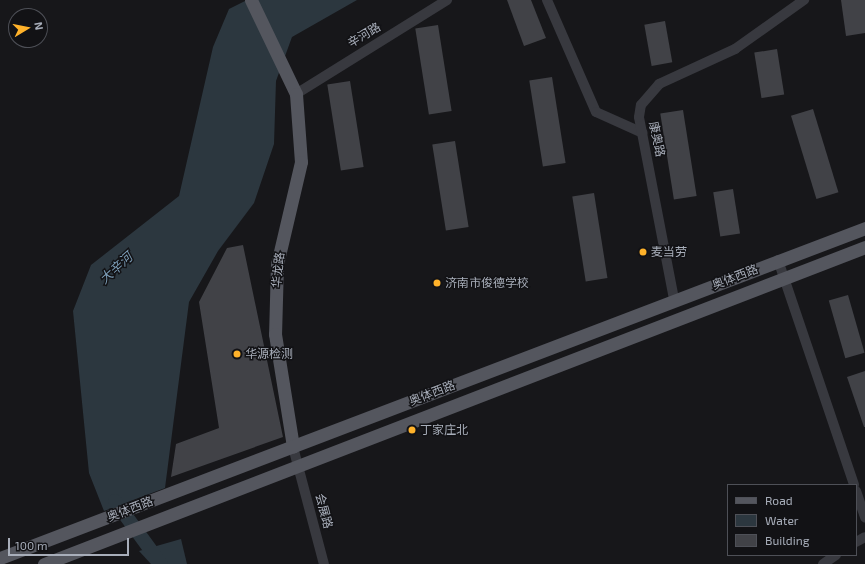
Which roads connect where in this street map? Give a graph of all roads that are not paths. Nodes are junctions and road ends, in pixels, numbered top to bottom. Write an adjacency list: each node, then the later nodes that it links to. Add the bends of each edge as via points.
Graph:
1 (251, 0): 5 (main road)
2 (447, 0): 5 (street, 辛河路)
3 (547, 0): 6 (street, via 596,112)
4 (804, 0): 6 (street, 康奥路, via 735,49 659,84 641,105 639,117)
5 (296, 94): 12 (main road, 华龙路, via 301,162 277,264 275,334)
6 (643, 134): 11 (street, 康奥路)
7 (865, 228): 9 (main road, 奥体西路)
8 (865, 247): 10 (main road, 奥体西路)
9 (778, 260): 10 (street); 11 (main road, 奥体西路)
10 (784, 277): 13 (main road, 奥体西路); 14 (street)
11 (674, 299): 12 (main road, 奥体西路)
12 (293, 447): 13 (street); 18 (main road, 奥体西路)
13 (298, 464): 19 (main road, 奥体西路); 20 (street, 会展路)
14 (854, 484)
15 (857, 494): 16 (street)
16 (865, 517)
17 (835, 556): 21 (street)
18 (0, 558)
19 (44, 564)
20 (324, 564)
21 (823, 564)

